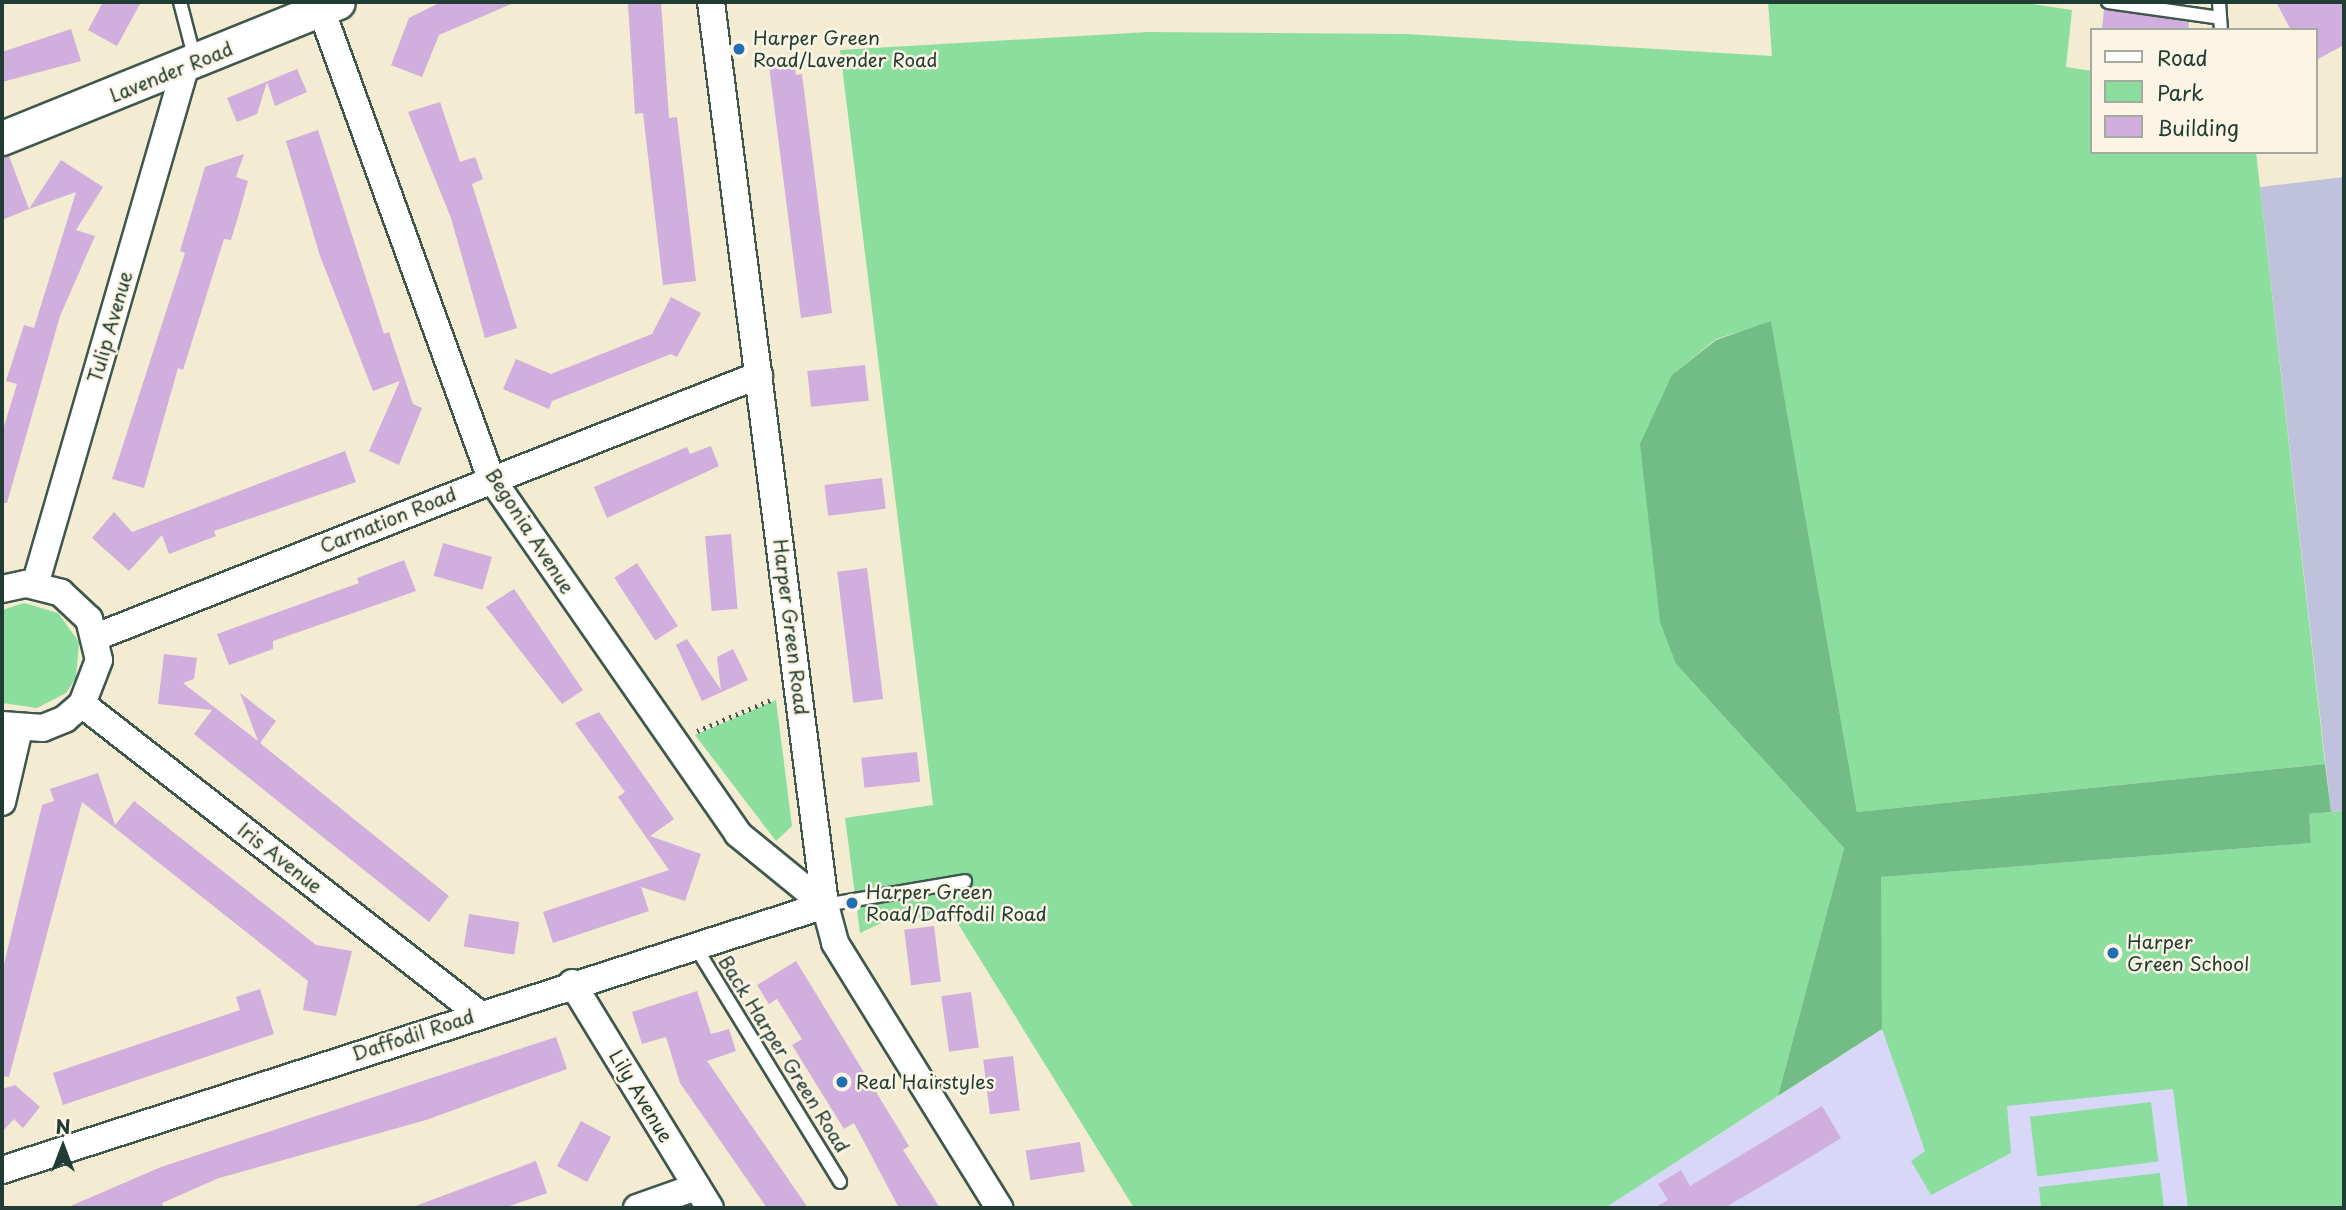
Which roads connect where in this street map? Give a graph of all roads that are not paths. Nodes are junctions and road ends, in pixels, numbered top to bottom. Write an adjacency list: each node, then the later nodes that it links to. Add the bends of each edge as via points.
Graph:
1 (180, 2): 7 (lane)
2 (711, 2): 9 (street, Harper Green Road)
3 (2108, 2): 6 (lane)
4 (2219, 2): 6 (lane)
5 (330, 5): 7 (street, Lavender Road); 10 (street, Begonia Avenue)
6 (2220, 24)
7 (190, 66): 8 (street, Lavender Road); 11 (street, Tulip Avenue)
8 (2, 138)
9 (759, 374): 10 (street, Carnation Road); 18 (street, Harper Green Road)
10 (491, 478): 13 (street, Carnation Road); 18 (street, Begonia Avenue, via 738,834)
11 (36, 586): 12 (street); 13 (street, via 76,605)
12 (2, 589)
13 (96, 636): 14 (street, via 99,660)
14 (82, 704): 15 (street, via 54,724); 21 (street, Iris Avenue)
15 (10, 727): 16 (street)
16 (2, 802)
17 (965, 881): 18 (lane)
18 (825, 905): 19 (street, Daffodil Road); 26 (street, Harper Green Road, via 835,943)
19 (695, 946): 20 (street, Daffodil Road); 23 (lane, Back Harper Green Road)
20 (572, 983): 21 (street, Daffodil Road); 24 (street, Lily Avenue)
21 (478, 1013): 22 (street, Daffodil Road)
22 (2, 1170)
23 (840, 1182)
24 (703, 1198): 25 (street)
25 (637, 1208)
26 (999, 1208)

